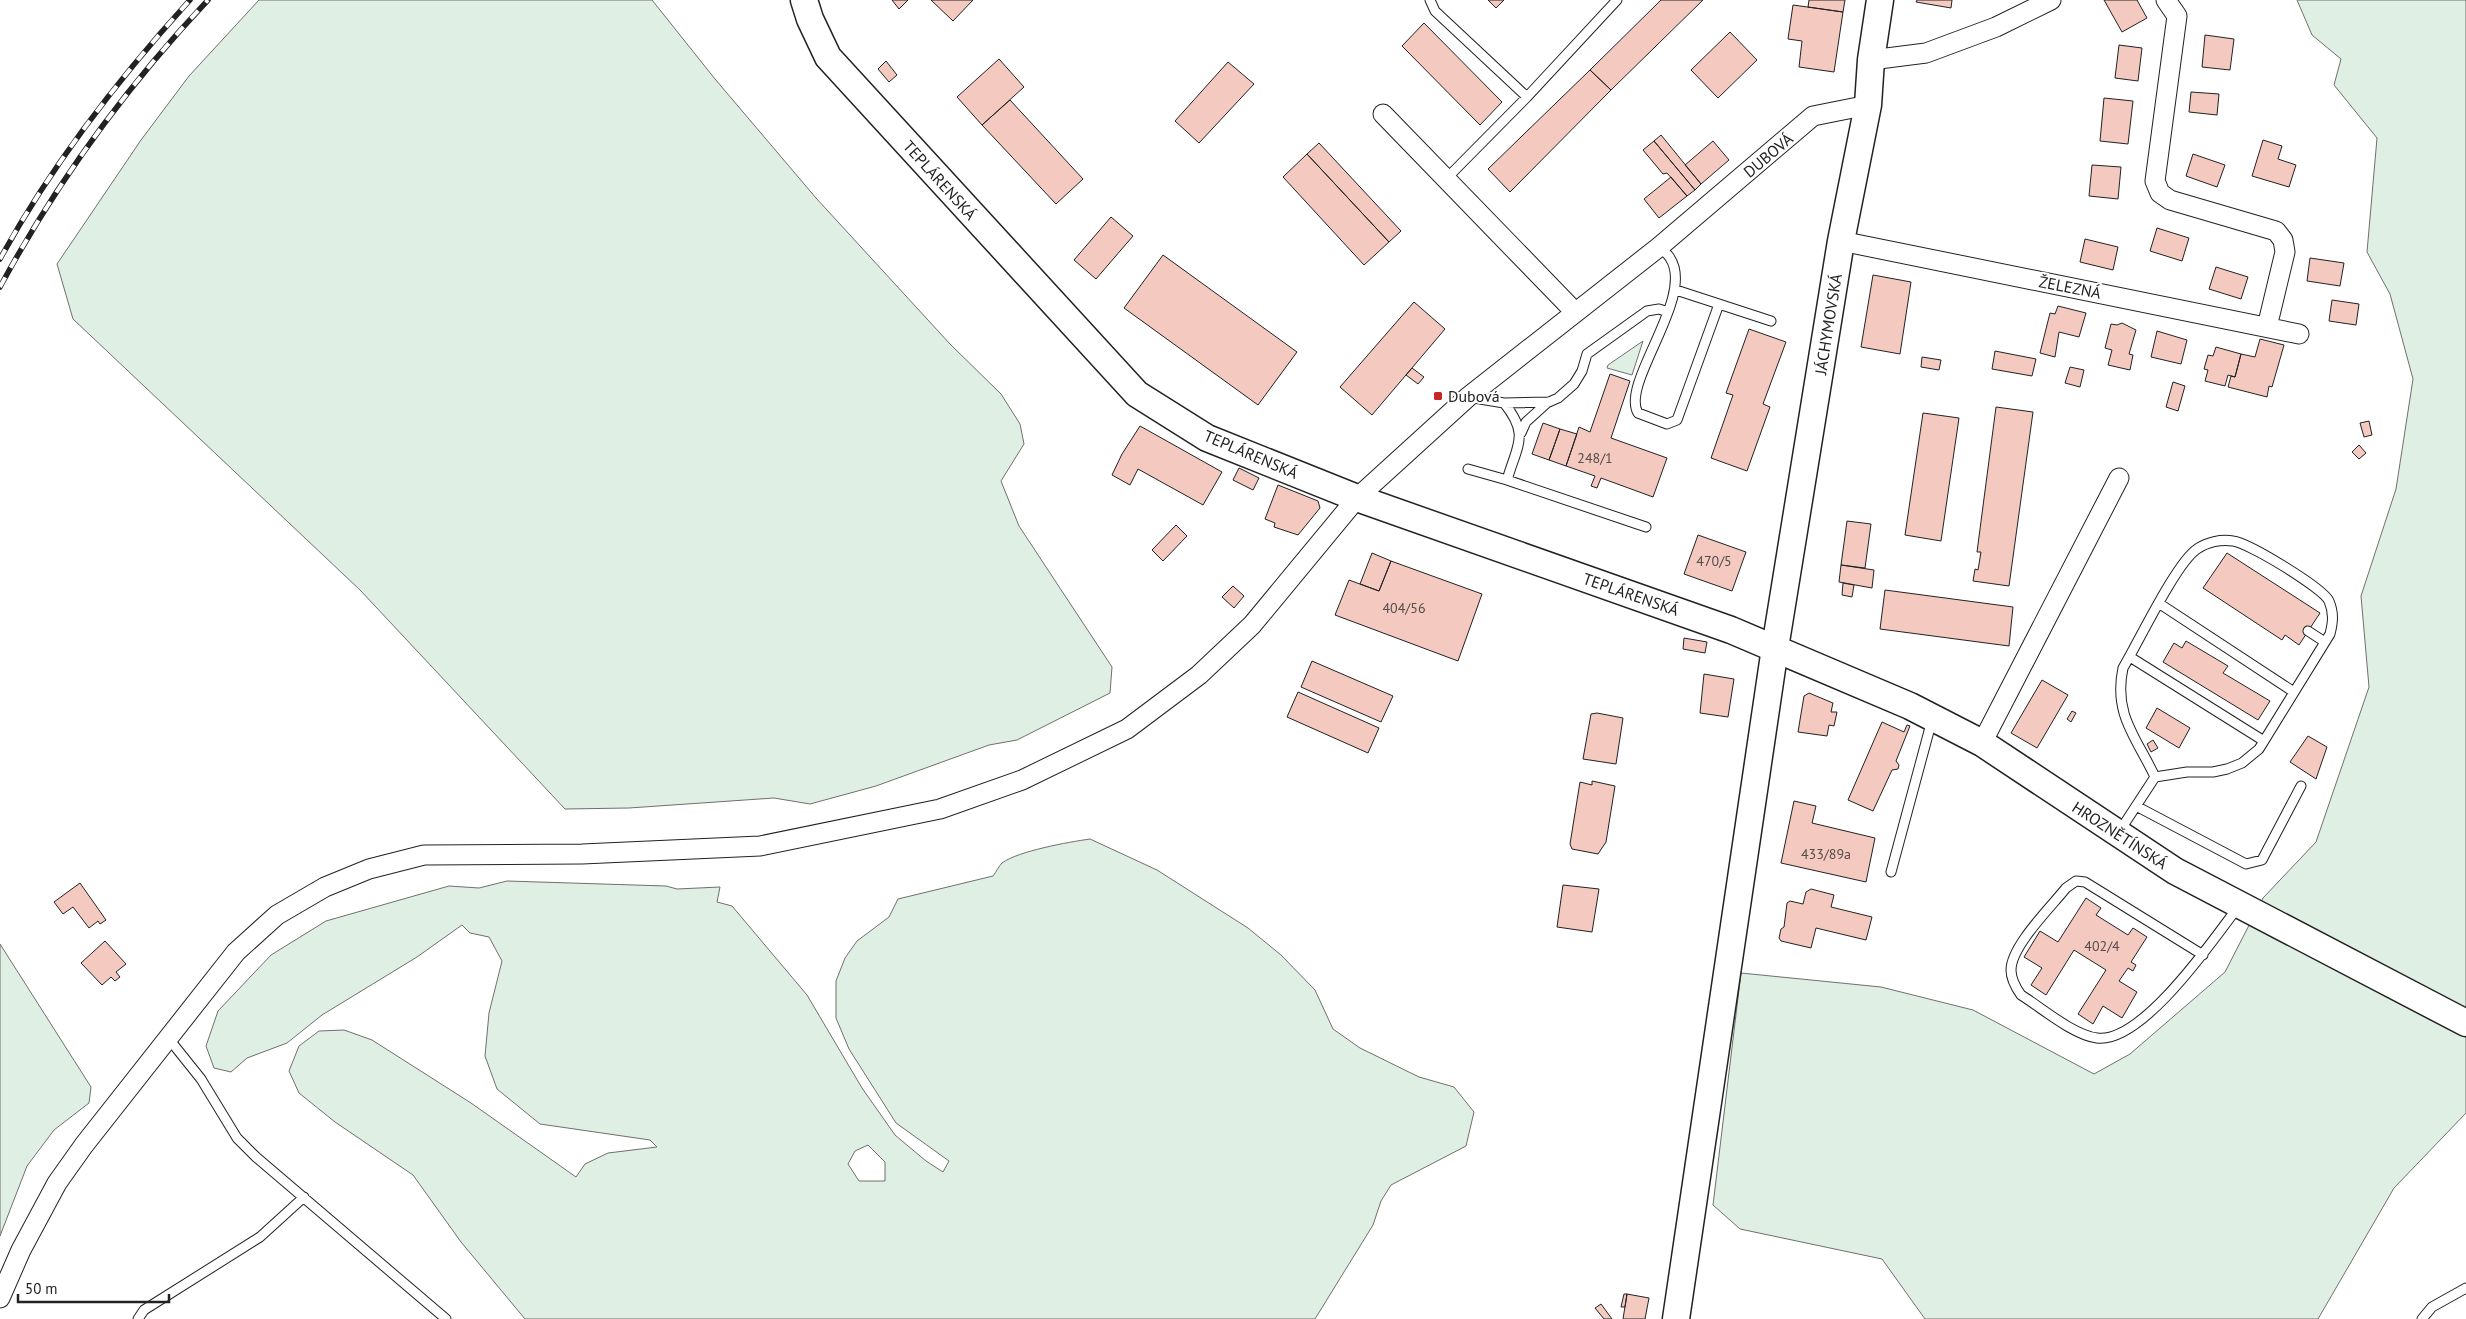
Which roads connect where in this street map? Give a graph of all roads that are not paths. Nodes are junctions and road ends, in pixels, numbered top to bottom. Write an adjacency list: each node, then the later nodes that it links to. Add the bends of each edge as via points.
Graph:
1 (1430, 0): 8 (lane, via 1435,11)
2 (1617, 0): 8 (lane)
3 (1880, 0): 7 (street, JÁCHYMOVSKÁ)
4 (2051, 0): 7 (street, via 1996,27 1926,53)
5 (2166, 0): 19 (street, via 2177,16 2155,181 2160,193 2170,200 2276,231 2283,240 2285,252)
6 (800, 5): 28 (street, TEPLÁRENSKÁ, via 828,57 1136,394 1207,438)
7 (1871, 60): 9 (street, JÁCHYMOVSKÁ)
8 (1527, 96): 11 (lane)
9 (1868, 105): 12 (street, JÁCHYMOVSKÁ); 13 (street, DUBOVÁ, via 1813,116)
10 (1383, 114): 11 (street)
11 (1446, 179): 16 (street)
12 (1841, 241): 19 (street, ŽELEZNÁ); 33 (street, JÁCHYMOVSKÁ)
13 (1659, 247): 14 (lane, via 1671,258); 16 (street, DUBOVÁ)
14 (1676, 290): 15 (lane); 17 (lane)
15 (1719, 304): 17 (lane, via 1677,420 1667,424 1638,413 1634,405 1641,378); 18 (lane)
16 (1575, 312): 21 (street, DUBOVÁ)
17 (1668, 312): 22 (lane, via 1659,309 1647,311 1587,354 1574,384)
18 (1771, 321)
19 (2267, 327): 20 (street, ŽELEZNÁ)
20 (2299, 334)
21 (1468, 397): 23 (lane); 28 (street, DUBOVÁ)
22 (1548, 402): 23 (lane); 24 (lane, via 1526,422)
23 (1504, 403): 24 (lane, via 1517,420)
24 (1521, 433): 27 (lane)
25 (1468, 469): 27 (lane)
26 (2119, 478): 38 (street)
27 (1507, 480): 29 (lane)
28 (1357, 498): 33 (street, TEPLÁRENSKÁ); 47 (street, DUBOVÁ, via 1252,625 1199,675 1127,729 1022,780 940,809 760,846 592,854 424,855 369,869 325,887 278,915 236,952)
29 (1646, 527)
30 (2160, 604): 32 (lane, via 2188,556 2208,543 2234,541 2252,548 2329,599 2334,617); 34 (lane); 35 (lane)
31 (2308, 631): 32 (lane)
32 (2325, 642): 35 (lane)
33 (1775, 648): 36 (street, HROZNĚTÍNSKÁ); 53 (street, JÁCHYMOVSKÁ)
34 (2130, 656): 37 (lane); 39 (lane, via 2123,668 2120,697 2130,733)
35 (2294, 692): 37 (lane)
36 (1933, 718): 38 (street, HROZNĚTÍNSKÁ); 43 (lane)
37 (2264, 741): 39 (lane, via 2242,763 2227,769)
38 (1982, 743): 42 (street, HROZNĚTÍNSKÁ)
39 (2155, 777): 41 (lane)
40 (2301, 786): 41 (lane, via 2262,860 2246,864)
41 (2136, 806): 42 (lane)
42 (2118, 834): 44 (street, HROZNĚTÍNSKÁ, via 2175,871)
43 (1891, 872)
44 (2239, 905): 45 (lane); 46 (street, HROZNĚTÍNSKÁ)
45 (2203, 955): 45 (lane, via 2186,978 2128,1031 2098,1038 2083,1034 2021,995 2011,969 2016,950 2066,888 2076,881 2085,882)
46 (2466, 1023)
47 (169, 1039): 48 (lane, via 201,1079 237,1138); 50 (street, DUBOVÁ, via 57,1183 21,1250)
48 (304, 1198): 51 (lane, via 260,1237 144,1310); 52 (lane)
49 (2466, 1288): 54 (lane, via 2432,1307)
50 (0, 1298)
51 (138, 1319)
52 (446, 1319)
53 (1676, 1319)
54 (2422, 1319)

